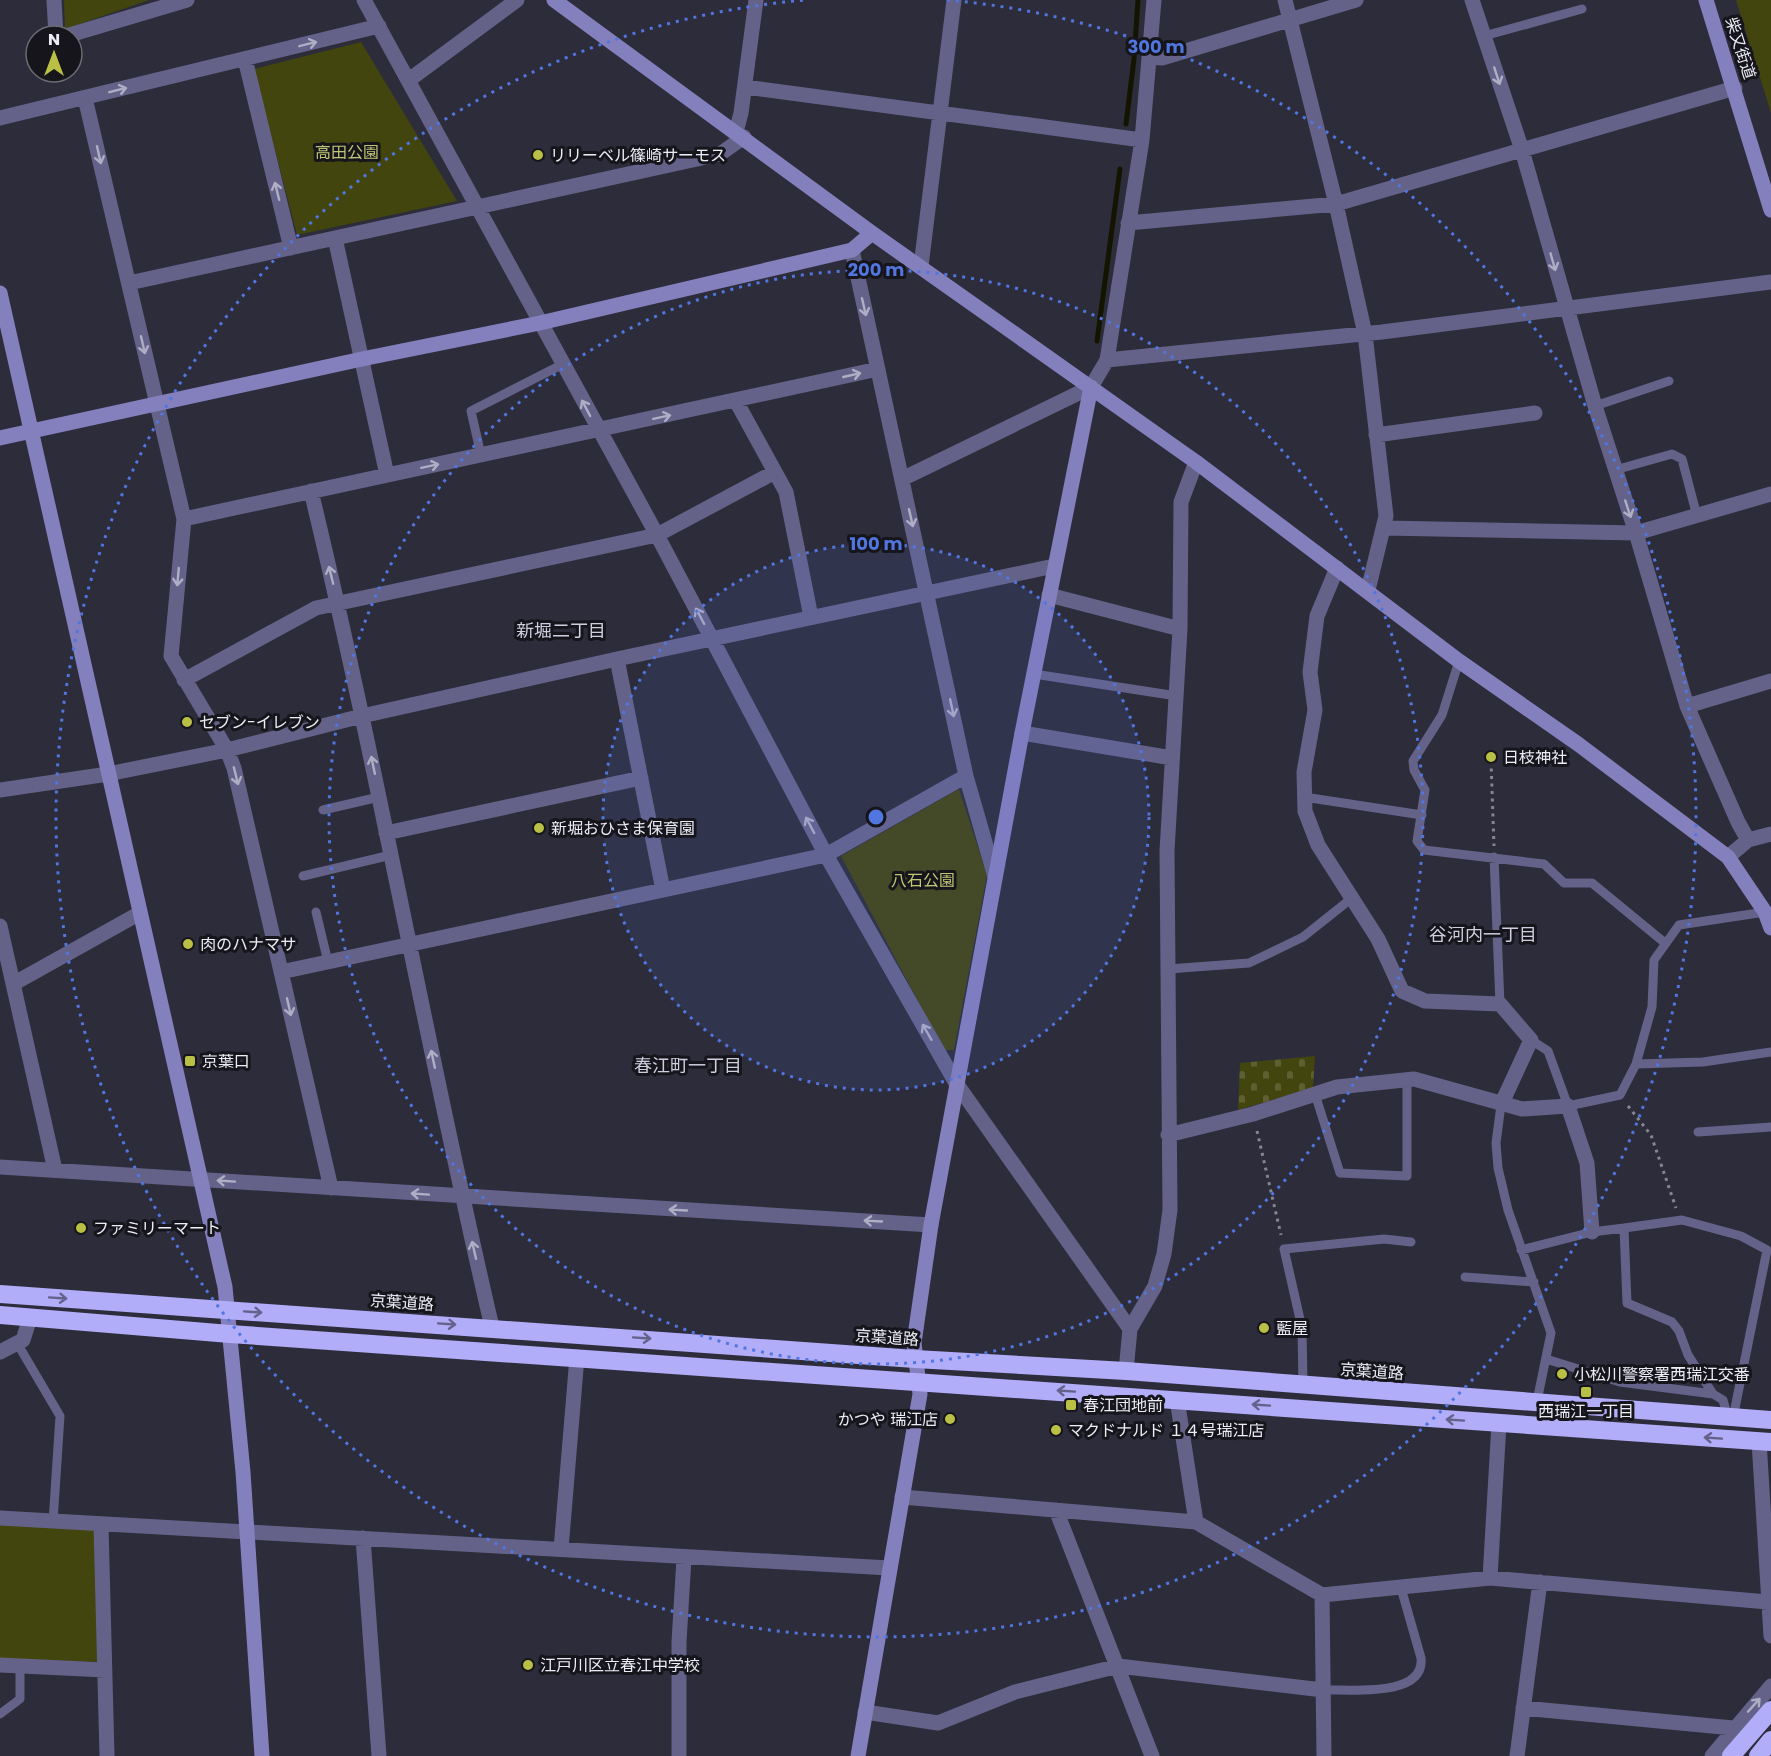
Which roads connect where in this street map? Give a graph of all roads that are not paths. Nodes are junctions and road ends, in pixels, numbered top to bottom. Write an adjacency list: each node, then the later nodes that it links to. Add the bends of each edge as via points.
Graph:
1 (54, 0): 16 (street)
2 (187, 0): 13 (street)
3 (364, 0): 17 (street)
4 (517, 0): 22 (street)
5 (554, 0): 28 (street)
6 (756, 0): 23 (street)
7 (954, 0): 26 (street)
8 (1154, 0): 20 (street)
9 (1285, 0): 15 (street)
10 (1356, 0): 15 (street)
11 (1472, 0): 19 (street)
12 (1706, 0): 24 (street, 柴又街道)
13 (161, 4): 18 (street)
14 (1582, 9): 19 (lane)
15 (1290, 20): 20 (street, via 1162,58); 31 (street)
16 (55, 24)
17 (379, 26): 21 (street, one-way to 17); 22 (street)
18 (84, 30)
19 (1484, 36): 30 (street, one-way to 30)
20 (1149, 57): 29 (street)
21 (245, 59): 25 (street, one-way to 21); 37 (street, one-way to 21)
22 (409, 80): 32 (street)
23 (745, 87): 26 (street); 28 (street)
24 (1735, 88): 30 (street); 33 (street, 柴又街道)
25 (86, 98): 27 (street); 41 (street, one-way to 41)
26 (940, 113): 29 (street); 39 (street)
27 (0, 118)
28 (740, 135): 32 (street, via 720,154); 35 (street)
29 (1142, 140): 34 (street)
30 (1521, 150): 31 (street); 43 (street, one-way to 43)
31 (1336, 204): 34 (street); 45 (street)
32 (478, 207): 36 (street); 44 (street)
33 (1771, 210)
34 (1128, 223): 47 (street)
35 (872, 233): 38 (street); 39 (street)
36 (335, 238): 37 (street); 46 (street)
37 (291, 248): 41 (street)
38 (852, 250): 44 (street); 49 (street, one-way to 49)
39 (921, 266): 51 (street)
40 (1771, 282): 43 (street)
41 (129, 283): 53 (street, one-way to 53)
42 (0, 293): 57 (street)
43 (1567, 309): 45 (street); 54 (street)
44 (540, 323): 46 (street); 48 (street)
45 (1365, 334): 47 (street); 58 (street)
46 (362, 359): 53 (street); 64 (street)
47 (1107, 360): 51 (street)
48 (563, 364): 56 (street, one-way to 48); 60 (lane, via 471,411)
49 (878, 369): 52 (street, one-way to 49); 65 (street)
50 (1669, 381): 54 (lane)
51 (1091, 387): 61 (street); 65 (street); 73 (street)
52 (736, 401): 56 (street, one-way to 52); 63 (street)
53 (157, 405): 57 (street); 69 (street)
54 (1594, 406): 62 (street)
55 (1535, 413): 58 (street)
56 (598, 430): 60 (street); 72 (street)
57 (32, 432): 59 (street); 93 (street)
58 (1377, 435): 70 (street)
59 (0, 438)
60 (480, 455): 64 (street, one-way to 60)
61 (1196, 462): 74 (street); 80 (street, via 1181,502)
62 (1615, 470): 68 (lane, via 1672,454 1682,459); 71 (street, one-way to 71)
63 (775, 472): 72 (street); 79 (street, via 786,492)
64 (387, 475): 66 (street)
65 (902, 479): 76 (street, one-way to 76)
66 (311, 491): 69 (street); 78 (street, one-way to 66)
67 (1771, 494): 68 (street)
68 (1696, 516): 71 (street)
69 (184, 519): 85 (street, one-way to 85, via 171,656)
70 (1384, 528): 71 (street); 75 (street)
71 (1636, 533): 88 (street)
72 (657, 535): 78 (street); 81 (street, one-way to 72)
73 (1054, 566): 76 (street); 77 (street)
74 (1337, 568): 75 (street); 98 (street, via 1317,616 1310,672 1315,710 1304,772)
75 (1368, 590): 83 (street)
76 (928, 594): 79 (street); 94 (street, one-way to 94)
77 (1049, 595): 80 (street); 84 (street)
78 (338, 604): 85 (street, via 316,608); 89 (street)
79 (811, 617): 81 (street)
80 (1180, 629): 87 (street)
81 (712, 638): 82 (street); 105 (street, one-way to 81)
82 (617, 659): 89 (street); 95 (street)
83 (1459, 661): 100 (lane, via 1442,715 1413,761 1425,790); 107 (street)
84 (1034, 674): 87 (lane); 90 (street)
85 (184, 680): 91 (street)
86 (1771, 681): 88 (street)
87 (1177, 696): 92 (street)
88 (1687, 706): 103 (street)
89 (362, 716): 91 (street); 97 (street, one-way to 89)
90 (1022, 733): 92 (street); 109 (street)
91 (227, 750): 93 (street); 122 (street, one-way to 122)
92 (1172, 758): 121 (street, via 1167,851)
93 (108, 774): 96 (street); 114 (street)
94 (966, 776): 105 (street); 109 (street)
95 (641, 778): 101 (street); 110 (street)
96 (0, 790)
97 (379, 796): 99 (lane); 101 (street)
98 (1304, 797): 100 (lane); 111 (street, via 1318,845)
99 (323, 810)
100 (1422, 815): 106 (lane, via 1417,841 1424,850)
101 (386, 833): 104 (street)
102 (1771, 834): 103 (street)
103 (1749, 840): 107 (street)
104 (391, 855): 108 (lane); 118 (street)
105 (826, 855): 110 (street); 129 (street, one-way to 105)
106 (1494, 857): 117 (lane, via 1544,864 1564,883 1592,883); 124 (lane)
107 (1728, 857): 113 (street)
108 (303, 876)
109 (995, 877): 129 (street)
110 (663, 890): 118 (street)
111 (1352, 898): 121 (lane, via 1303,937 1249,963); 124 (street, via 1378,939 1402,991 1425,1001)
112 (316, 912): 120 (lane)
113 (1765, 912): 116 (street); 117 (lane, via 1679,925)
114 (140, 913): 123 (street); 138 (street)
115 (0, 926): 119 (street)
116 (1771, 928)
117 (1665, 943): 127 (lane, via 1654,960 1652,1007)
118 (410, 944): 120 (street); 140 (street, one-way to 118)
119 (3, 952): 123 (street)
120 (328, 962): 122 (street)
121 (1168, 969): 135 (street)
122 (281, 972): 139 (street, one-way to 139)
123 (13, 984): 137 (street)
124 (1500, 1004): 125 (street)
125 (1531, 1040): 131 (street); 132 (lane, via 1548,1051)
126 (1771, 1052): 127 (lane, via 1703,1062)
127 (1636, 1064): 132 (lane, via 1620,1095)
128 (1407, 1080): 130 (street, via 1337,1087); 130 (lane, via 1407,1176 1340,1173); 131 (street)
129 (956, 1083): 141 (street); 153 (street)
130 (1315, 1094): 135 (street)
131 (1501, 1105): 132 (street, via 1522,1109); 145 (lane, via 1496,1143 1498,1168)
132 (1568, 1106): 143 (street, via 1587,1163)
133 (1771, 1126): 134 (lane)
134 (1698, 1132)
135 (1168, 1136): 153 (street, via 1170,1210 1164,1254 1155,1286)
136 (0, 1167): 137 (street)
137 (55, 1170): 138 (street)
138 (201, 1179): 139 (street, one-way to 138); 149 (street)
139 (331, 1188): 140 (street, one-way to 139)
140 (462, 1197): 141 (street, one-way to 140); 152 (street, one-way to 140)
141 (931, 1225): 158 (street)
142 (1624, 1228): 143 (lane); 163 (lane, via 1627,1303 1672,1322); 166 (lane, via 1682,1220 1741,1236 1767,1250)
143 (1592, 1232): 145 (lane)
144 (1411, 1242): 162 (lane, via 1384,1239 1284,1249 1302,1328)
145 (1521, 1250): 147 (lane)
146 (1465, 1277): 147 (lane)
147 (1534, 1282): 159 (lane, via 1551,1333)
148 (0, 1294): 149 (highway, 京葉道路, one-way to 149)
149 (228, 1311): 152 (highway, 京葉道路, one-way to 152); 154 (street)
150 (0, 1315): 151 (highway)
151 (30, 1318): 154 (highway); 155 (street, via 23,1340)
152 (492, 1327): 158 (highway, 京葉道路, one-way to 158)
153 (1130, 1329): 160 (street)
154 (230, 1334): 157 (highway); 176 (street)
155 (17, 1343): 156 (street); 173 (lane, via 60,1416)
156 (0, 1352)
157 (577, 1357): 161 (highway); 178 (street)
158 (915, 1359): 160 (highway, 京葉道路); 161 (street)
159 (1545, 1359): 163 (lane, via 1620,1383); 165 (lane)
160 (1126, 1371): 162 (highway, 京葉道路)
161 (919, 1380): 164 (highway, one-way to 161); 170 (street, via 920,1394)
162 (1303, 1386): 165 (highway, 京葉道路)
163 (1713, 1394): 166 (lane, via 1724,1400)
164 (1178, 1399): 168 (highway, one-way to 164); 174 (street)
165 (1537, 1401): 166 (highway, 京葉道路)
166 (1730, 1418): 167 (highway, 京葉道路)
167 (1771, 1420)
168 (1499, 1423): 169 (highway, one-way to 168); 181 (street)
169 (1765, 1441): 185 (street)
170 (902, 1497): 171 (street); 180 (street)
171 (1056, 1510): 174 (street); 189 (street)
172 (0, 1518): 173 (street)
173 (53, 1522): 175 (street)
174 (1196, 1522): 184 (street)
175 (101, 1525): 176 (street); 190 (street)
176 (246, 1532): 177 (street); 200 (street)
177 (363, 1538): 178 (street); 201 (street)
178 (561, 1549): 179 (street)
179 (684, 1558): 180 (street); 202 (street)
180 (889, 1568): 195 (street)
181 (1490, 1578): 182 (street); 183 (street)
182 (1540, 1582): 185 (street); 193 (street)
183 (1401, 1588): 184 (street); 192 (lane, via 1421,1658 1422,1668 1416,1678 1401,1687)
184 (1322, 1595): 192 (street)
185 (1768, 1602): 186 (street)
186 (1771, 1636)
187 (0, 1665): 188 (street)
188 (20, 1666): 190 (street); 196 (lane, via 20,1699)
189 (1118, 1666): 192 (street); 195 (street, via 1015,1692 938,1723); 204 (street)
190 (105, 1670): 199 (street)
191 (1771, 1686): 197 (street, one-way to 191)
192 (1323, 1690): 205 (street)
193 (1523, 1708): 197 (street); 206 (street)
194 (1771, 1710): 208 (highway)
195 (865, 1712): 203 (street)
196 (0, 1714)
197 (1733, 1728): 207 (street)
198 (1771, 1740): 209 (highway)
199 (107, 1756)
200 (262, 1756)
201 (379, 1756)
202 (679, 1756)
203 (858, 1756)
204 (1152, 1756)
205 (1324, 1756)
206 (1517, 1756)
207 (1712, 1756)
208 (1731, 1756)
209 (1758, 1756)

